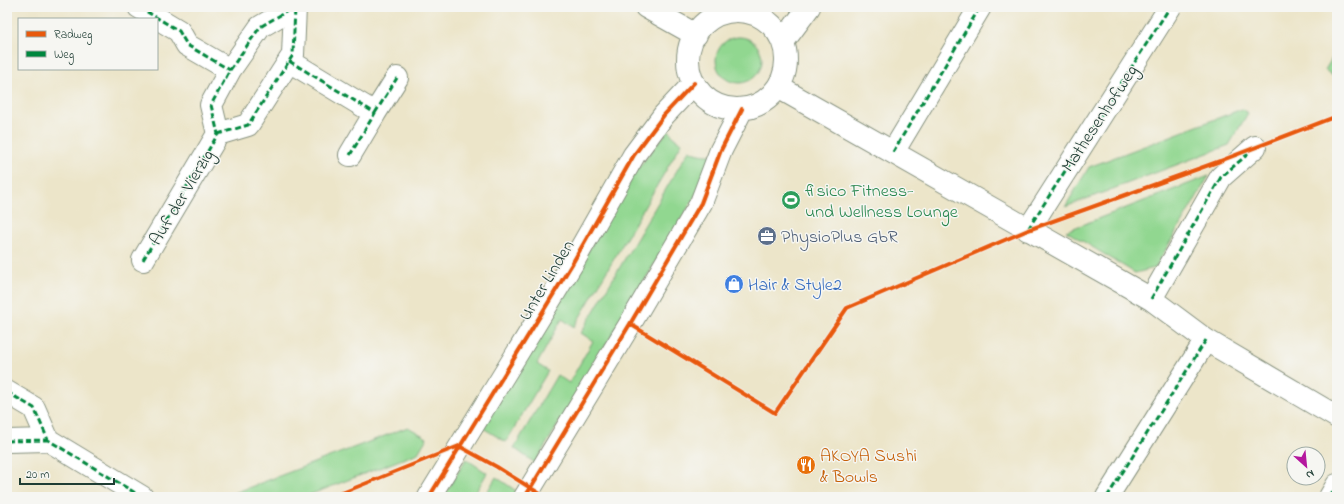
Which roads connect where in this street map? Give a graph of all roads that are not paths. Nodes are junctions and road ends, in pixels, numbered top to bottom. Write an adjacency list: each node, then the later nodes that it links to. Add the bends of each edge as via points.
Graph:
1 (139, 7): 8 (street)
2 (294, 7): 12 (street, Auf der Vierzig, via 293,55); 13 (street, Auf der Vierzig, via 260,27)
3 (646, 7): 10 (street)
4 (809, 7): 11 (street)
5 (980, 7): 21 (street)
6 (1170, 7): 23 (street, Mathesenhofweg)
7 (739, 9): 10 (street, via 714,18); 11 (street, via 765,20)
8 (157, 18)
9 (158, 19): 13 (street, via 179,32 187,45)
10 (696, 35): 15 (street, via 688,59)
11 (783, 42): 16 (street, via 785,73)
12 (289, 61): 18 (street); 19 (street, Auf der Vierzig, via 248,125)
13 (230, 70): 19 (street, Auf der Vierzig, via 211,105)
14 (397, 78): 18 (street)
15 (694, 83): 17 (street, via 701,93 720,106); 33 (street, Unter Linden, via 664,115 634,155 564,278)
16 (778, 87): 17 (street, via 768,98); 21 (street)
17 (742, 109): 34 (street, via 721,150 701,202)
18 (375, 113): 22 (street)
19 (218, 134): 24 (street, Auf der Vierzig)
20 (1255, 147): 25 (street, via 1221,177)
21 (893, 152): 23 (street)
22 (350, 155)
23 (1028, 230): 25 (street)
24 (143, 260)
25 (1151, 299): 26 (street)
26 (1206, 340): 28 (street); 35 (street)
27 (7, 392): 29 (street, via 34,408)
28 (1337, 417)
29 (48, 440): 30 (street); 32 (street)
30 (7, 441)
31 (1337, 485): 36 (street)
32 (142, 497)
33 (429, 497)
34 (525, 497)
35 (1107, 497)
36 (1330, 497)

